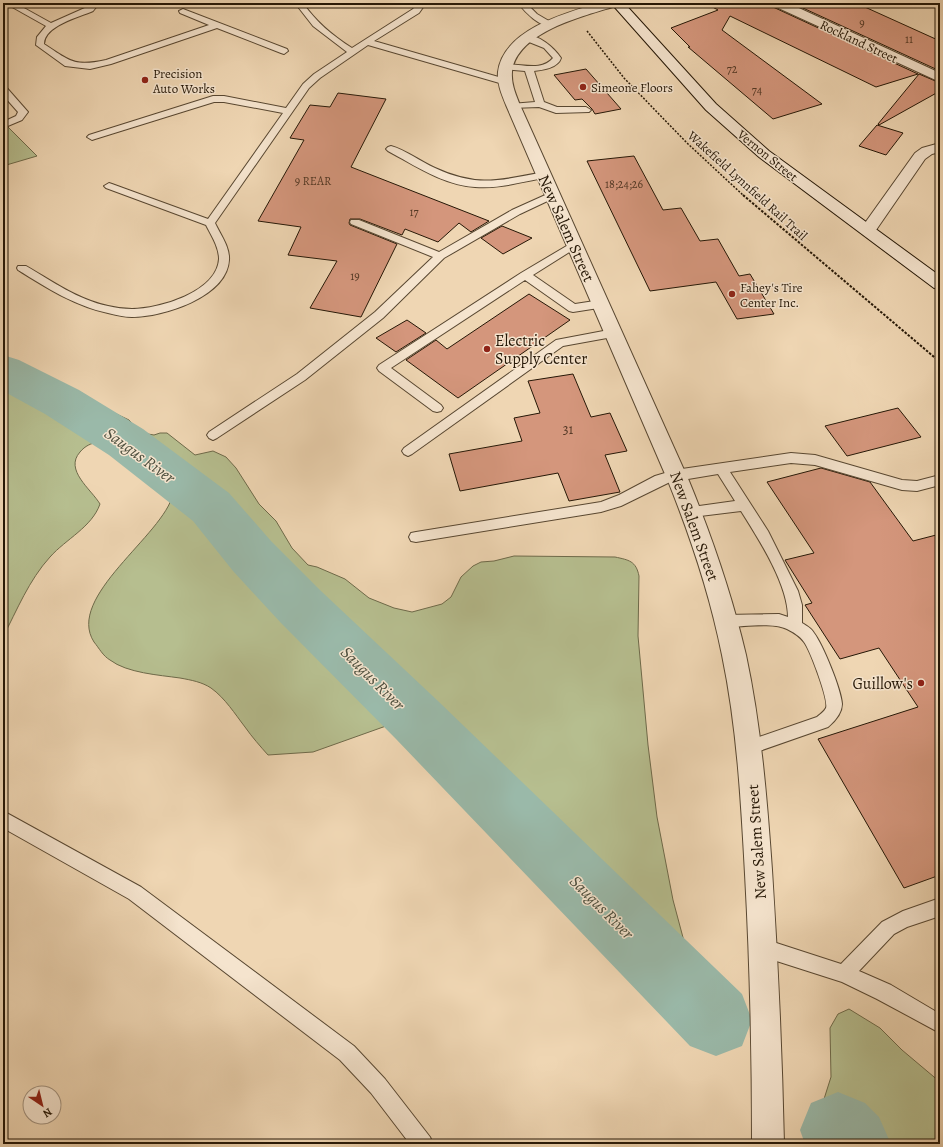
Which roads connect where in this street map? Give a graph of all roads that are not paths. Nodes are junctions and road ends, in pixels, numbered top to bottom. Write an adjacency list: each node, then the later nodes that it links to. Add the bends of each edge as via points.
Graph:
1 (9, 3): 12 (lane)
2 (90, 3): 12 (lane, via 93,6 90,10)
3 (299, 3): 16 (lane, via 307,16 326,34)
4 (422, 3): 14 (lane, via 416,11)
5 (522, 3): 10 (lane, via 534,16)
6 (612, 3): 10 (street)
7 (617, 3): 34 (street, Vernon Street, via 711,107 764,154)
8 (778, 3): 19 (street, Rockland Street)
9 (183, 11): 11 (lane)
10 (550, 24): 13 (street)
11 (217, 25): 12 (lane, via 90,66 68,64 42,47 40,39); 15 (lane)
12 (51, 26)
13 (527, 38): 17 (lane, via 549,47 557,59 552,64); 18 (street, via 512,54)
14 (367, 42): 16 (lane); 18 (lane)
15 (284, 51)
16 (352, 52): 24 (lane, via 310,81)
17 (529, 69): 18 (lane); 21 (lane)
18 (506, 75): 22 (street, New Salem Street)
19 (940, 78)
20 (3, 89): 25 (lane, via 24,112 19,118)
21 (540, 104): 22 (lane); 23 (lane, via 556,110)
22 (514, 106): 29 (street, New Salem Street)
23 (586, 110)
24 (289, 111): 26 (lane, via 214,99); 33 (lane)
25 (3, 125)
26 (92, 137)
27 (940, 147): 34 (street, via 920,156)
28 (391, 149): 29 (lane, via 450,178 469,184 491,184)
29 (544, 175): 31 (street, New Salem Street)
30 (109, 186): 33 (lane)
31 (552, 195): 35 (street, New Salem Street); 36 (lane, via 516,212)
32 (355, 222): 36 (lane)
33 (210, 223): 37 (lane, via 222,251 224,261 220,273 215,281 196,296 164,308 132,313 108,309 75,298)
34 (868, 230): 39 (street, Vernon Street)
35 (575, 244): 38 (lane); 40 (street, New Salem Street)
36 (440, 256): 43 (lane, via 367,325 301,377)
37 (22, 268)
38 (525, 275): 40 (lane, via 573,308); 42 (lane, via 383,368)
39 (940, 284)
40 (602, 304): 41 (street, New Salem Street)
41 (614, 333): 44 (lane, via 560,343); 46 (street, New Salem Street)
42 (437, 408)
43 (213, 435)
44 (408, 451)
45 (721, 469): 46 (lane); 47 (lane, via 800,458 902,485 917,486); 48 (lane)
46 (677, 475): 49 (street, New Salem Street); 50 (lane, via 662,479 620,501 601,507)
47 (940, 480)
48 (744, 505): 49 (lane); 52 (lane, via 763,535 791,591 795,605)
49 (692, 512): 51 (street, New Salem Street)
50 (416, 538)
51 (726, 621): 52 (lane, via 779,620); 53 (street, New Salem Street, via 744,710)
52 (795, 626): 53 (lane, via 813,642 832,695 833,708 822,722)
53 (748, 748): 56 (street, New Salem Street)
54 (3, 819): 59 (lane, via 135,893 347,1053 378,1086)
55 (940, 907): 57 (lane, via 888,928)
56 (764, 948): 57 (lane); 60 (street, New Salem Street)
57 (844, 974): 58 (lane, via 884,992)
58 (940, 1024)
59 (422, 1144)
60 (768, 1144)

